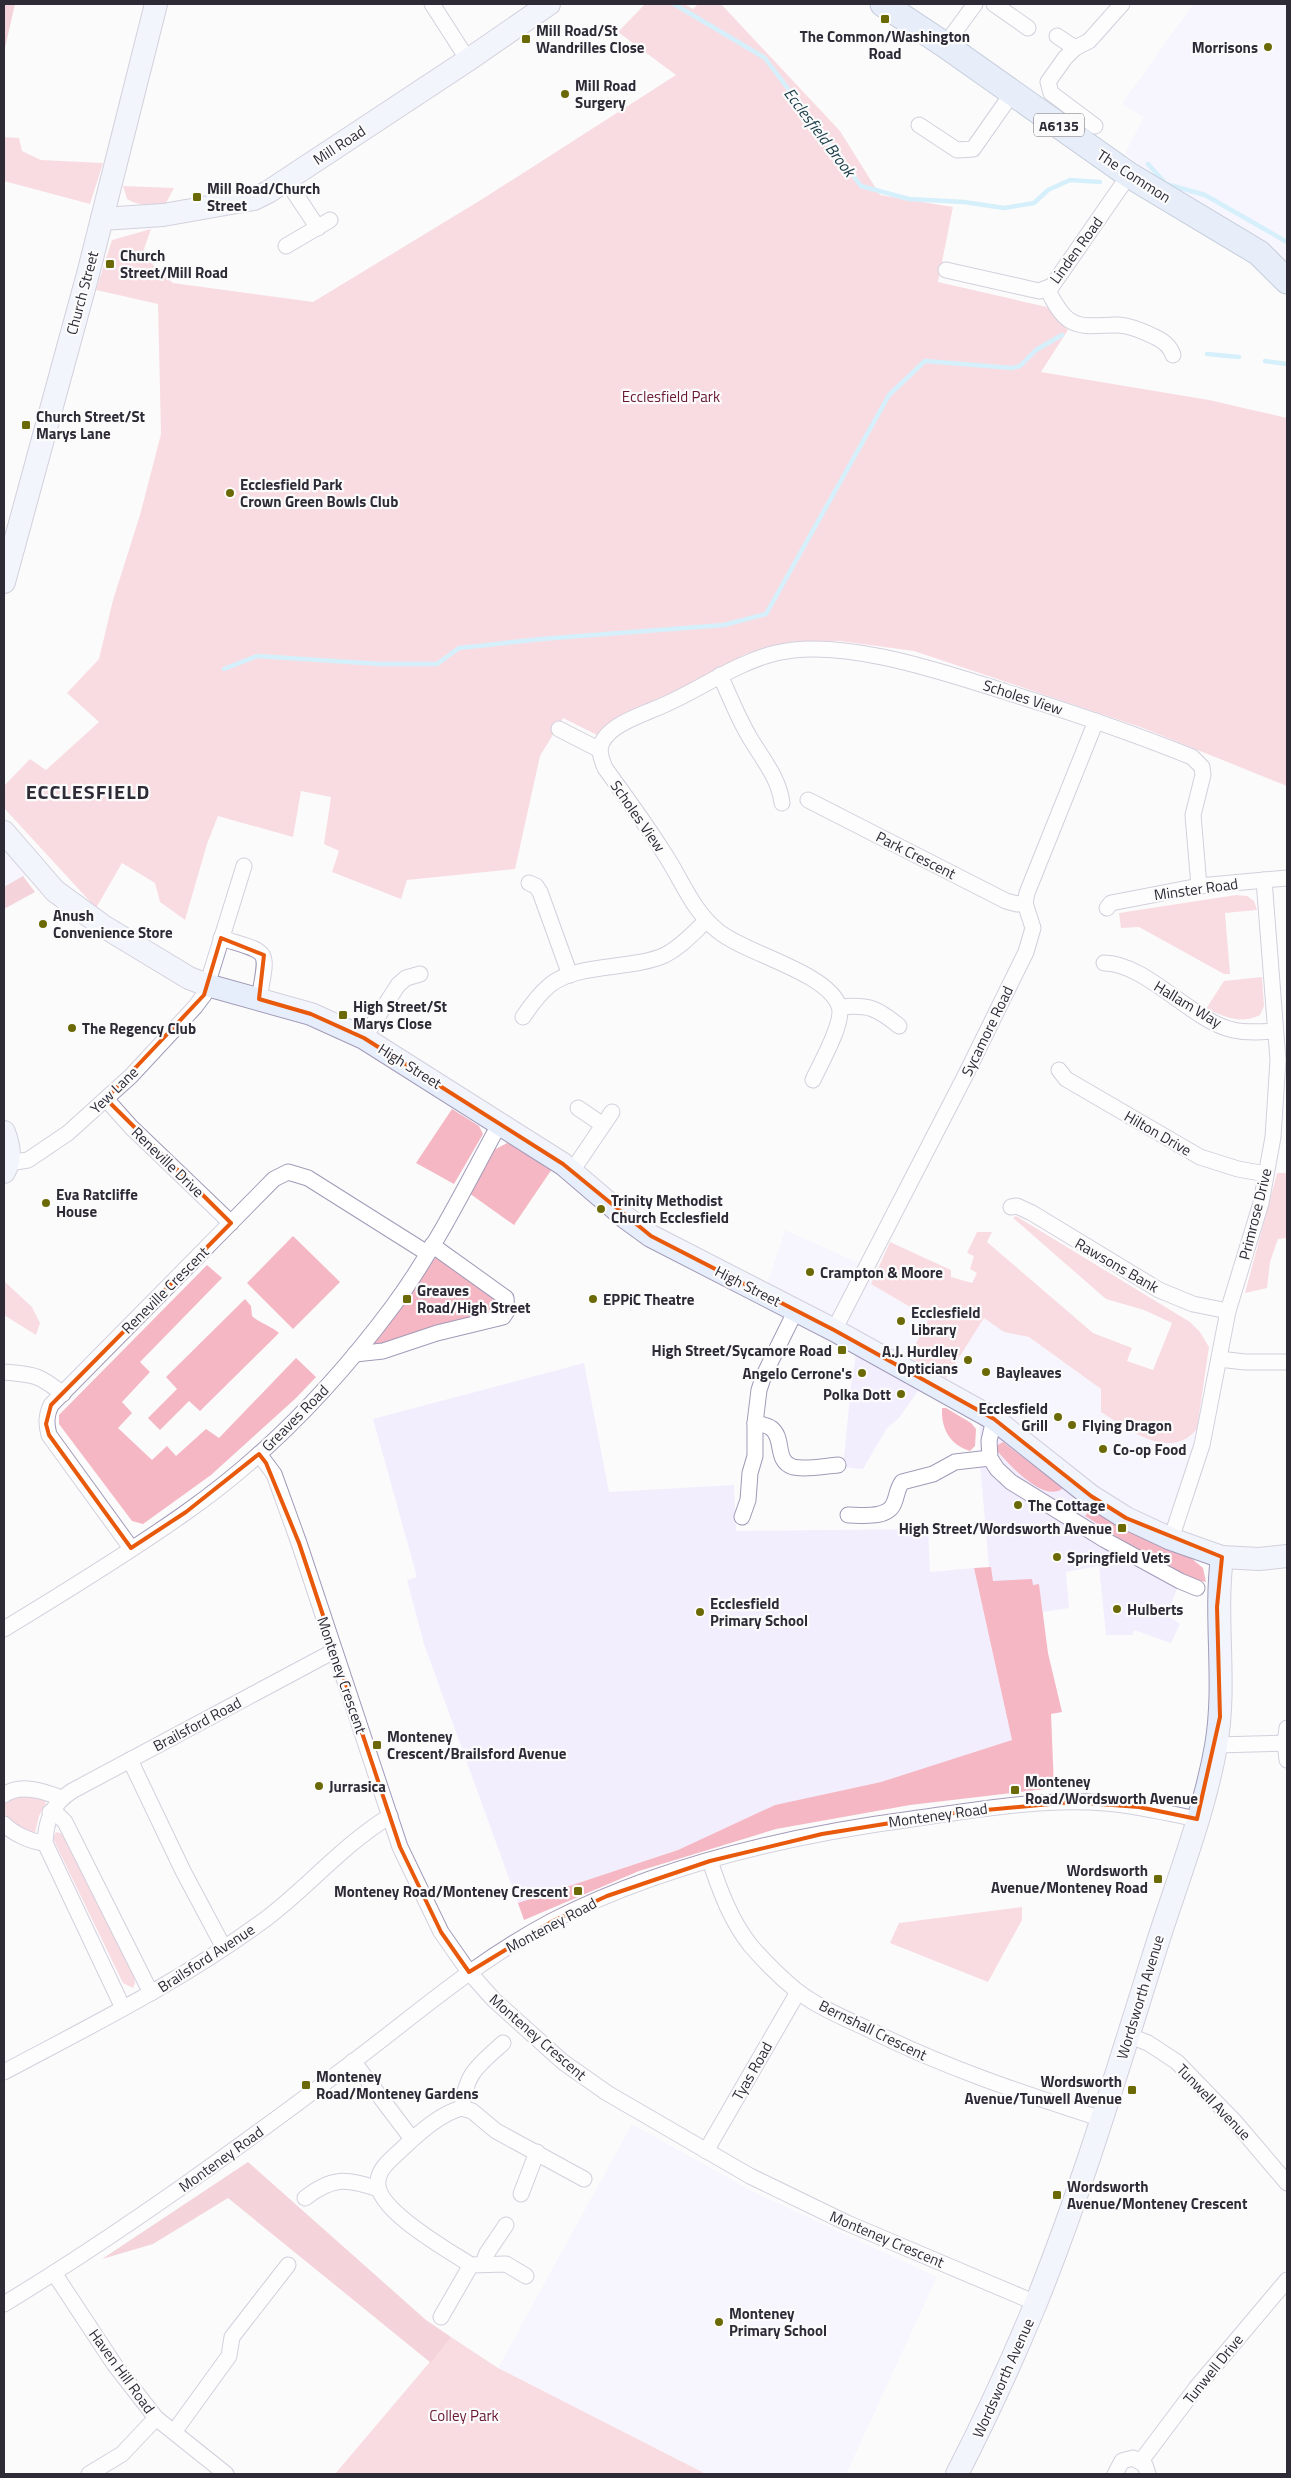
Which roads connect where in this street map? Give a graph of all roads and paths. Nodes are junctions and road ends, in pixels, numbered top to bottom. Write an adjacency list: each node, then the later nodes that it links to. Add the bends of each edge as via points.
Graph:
1 (156, 4): 18 (street, Church Street)
2 (432, 4): 12 (street)
3 (549, 4): 12 (street, Mill Road)
4 (883, 4): 10 (main road, The Common / A6135)
5 (975, 4): 10 (street)
6 (994, 4): 8 (street)
7 (1122, 4): 11 (street, via 1089,41)
8 (1028, 28)
9 (1057, 36): 11 (street)
10 (945, 45): 13 (main road, The Common / A6135)
11 (1075, 48): 15 (street, via 1064,58 1048,82 1048,88)
12 (468, 60): 17 (street, Mill Road)
13 (1012, 92): 14 (street, via 973,149 956,150); 16 (main road, The Common / A6135)
14 (919, 125)
15 (1095, 126)
16 (1128, 174): 20 (main road, The Common / A6135); 23 (street, Linden Road, via 1068,265)
17 (286, 180): 18 (street, Mill Road, via 254,199 164,215); 19 (street, via 324,224)
18 (102, 220): 25 (street, Church Street)
19 (286, 246)
20 (1276, 262): 22 (main road, The Common / A6135)
21 (946, 270): 23 (street, Linden Road, via 1039,291)
22 (1287, 281)
23 (1047, 289): 24 (street, via 1060,312 1069,320 1090,326 1118,325 1141,330 1161,339 1171,348)
24 (1173, 355)
25 (4, 582)
26 (720, 675): 27 (street, Scholes View, via 777,653 818,650 863,654 954,675); 29 (street, Scholes View, via 676,701 624,723 608,735); 31 (street, via 741,721 781,791)
27 (1096, 721): 37 (street, Scholes View, via 1192,757 1202,767 1202,786 1193,815); 38 (street, via 1026,893)
28 (559, 729): 29 (street)
29 (600, 750): 40 (street, Scholes View, via 605,768)
30 (808, 800): 38 (street, Park Crescent, via 1006,901)
31 (782, 804)
32 (4, 832): 45 (street, High Street, via 63,900 189,978)
33 (244, 866): 41 (street, Yew Lane)
34 (1287, 878): 35 (street, Minster Road)
35 (1264, 880): 37 (street, Minster Road); 50 (street, Primrose Drive)
36 (529, 883): 44 (street, via 540,892)
37 (1199, 886): 39 (street, Minster Road, via 1111,903)
38 (1025, 903): 68 (street, Sycamore Road, via 1033,928 1026,952)
39 (1107, 908)
40 (706, 920): 44 (street, via 665,955); 47 (street, Scholes View, via 734,942 809,977 835,998)
41 (221, 938): 45 (street, Yew Lane); 46 (street, via 264,955 266,962)
42 (1104, 963): 50 (street, Hallam Way, via 1124,965 1222,1026 1247,1032)
43 (420, 974): 51 (street, via 406,978 398,985)
44 (570, 975): 48 (street, via 551,984 536,997)
45 (212, 987): 46 (street, High Street); 54 (street, Yew Lane)
46 (259, 999): 51 (street, High Street, via 311,1014)
47 (840, 1007): 49 (street, via 859,1005 874,1008); 53 (street, via 840,1018)
48 (523, 1017)
49 (899, 1026)
50 (1276, 1031): 62 (street, Primrose Drive, via 1277,1094)
51 (364, 1038): 57 (street, High Street)
52 (1059, 1070): 62 (street, Hilton Drive, via 1066,1079 1200,1157)
53 (813, 1080)
54 (106, 1099): 60 (street, Yew Lane, via 42,1152); 64 (street, Reneville Drive, via 130,1127)
55 (578, 1108): 58 (street)
56 (612, 1112): 58 (street)
57 (500, 1124): 61 (street, High Street); 65 (street, Greaves Road)
58 (603, 1125): 61 (street)
59 (4, 1132): 60 (street, via 9,1149)
60 (6, 1167)
61 (572, 1171): 66 (street, High Street, via 651,1236)
62 (1266, 1174): 67 (street, Primrose Drive, via 1252,1239)
63 (1011, 1206): 67 (street, Rawsons Bank, via 1032,1213 1159,1290 1193,1304)
64 (231, 1223): 65 (street, Reneville Crescent, via 274,1179 288,1172 297,1173); 73 (street, Reneville Crescent)
65 (430, 1249): 69 (street, Greaves Road, via 394,1304); 69 (street, Reneville Crescent, via 506,1298 507,1311 503,1317 437,1333 383,1351)
66 (796, 1310): 68 (street, High Street); 75 (street, via 764,1375)
67 (1228, 1311): 70 (street, Primrose Drive)
68 (834, 1330): 74 (street, High Street)
69 (355, 1354): 76 (street, Greaves Road)
70 (1219, 1358): 71 (street); 81 (street, Primrose Drive, via 1202,1446)
71 (1287, 1362)
72 (4, 1372): 73 (street, via 43,1378)
73 (63, 1394): 82 (street, Reneville Crescent, via 47,1413 49,1435)
74 (994, 1419): 77 (street, via 988,1441); 81 (street, High Street, via 1091,1496 1126,1518)
75 (756, 1423): 78 (street, via 775,1432 784,1462 788,1465 796,1468); 80 (street, via 755,1456)
76 (259, 1454): 82 (street, Greaves Road, via 186,1512); 87 (street, Monteney Crescent, via 274,1474)
77 (990, 1458): 79 (street, via 955,1462 933,1474 902,1482 892,1507 886,1513); 85 (street, via 1011,1482 1057,1511)
78 (838, 1465)
79 (848, 1515)
80 (742, 1517)
81 (1171, 1539): 84 (street, High Street)
82 (131, 1548): 86 (street, Greaves Road)
83 (1287, 1556): 84 (street, High Street)
84 (1222, 1557): 89 (street, Wordsworth Avenue, via 1217,1608 1220,1717)
85 (1197, 1588)
86 (4, 1629)
87 (334, 1651): 90 (street, Brailsford Road); 95 (street, Monteney Crescent)
88 (1287, 1738): 89 (street); 91 (street)
89 (1216, 1745): 96 (street, Wordsworth Avenue)
90 (130, 1760): 93 (street, Brailsford Road); 100 (street)
91 (1287, 1760)
92 (4, 1795): 93 (street, via 17,1788 48,1792)
93 (61, 1798): 94 (street, Brailsford Road)
94 (50, 1812): 98 (street, Brailsford Road); 103 (street, via 65,1822)
95 (390, 1816): 100 (street, Brailsford Avenue, via 360,1837 268,1917); 101 (street, Monteney Crescent, via 426,1905)
96 (1197, 1819): 99 (street, Monteney Road, via 1104,1802 1029,1804 888,1822); 105 (street, Wordsworth Avenue)
97 (4, 1824): 98 (street, via 23,1836)
98 (45, 1843): 104 (street)
99 (710, 1860): 101 (street, Monteney Road, via 656,1877 585,1906 506,1947); 102 (street, Bernshall Crescent, via 721,1894 735,1922 751,1946)
100 (224, 1948): 103 (street, Brailsford Avenue)
101 (469, 1972): 107 (street, Monteney Road); 112 (street, Monteney Crescent, via 494,2000 563,2062 635,2110)
102 (798, 1992): 110 (street, Bernshall Crescent, via 948,2067); 112 (street, Tyas Road)
103 (151, 1993): 104 (street, Brailsford Avenue)
104 (123, 2008): 108 (street, Brailsford Avenue)
105 (1128, 2035): 110 (street, Wordsworth Avenue); 115 (street, Tunwell Avenue, via 1148,2043 1177,2062 1236,2123)
106 (503, 2043): 109 (street, via 469,2077)
107 (353, 2062): 111 (street); 122 (street, Monteney Road, via 180,2189)
108 (4, 2072)
109 (462, 2108): 111 (street, via 447,2113); 113 (street, via 496,2131)
110 (1102, 2119): 125 (street, Wordsworth Avenue)
111 (412, 2139): 116 (street, via 382,2168)
112 (706, 2151): 125 (street, Monteney Crescent, via 821,2211)
113 (537, 2152): 114 (street); 117 (street)
114 (584, 2179)
115 (1287, 2184)
116 (378, 2189): 118 (street, via 358,2182 341,2181 322,2186); 120 (street, via 390,2206 419,2231)
117 (521, 2194)
118 (305, 2198)
119 (506, 2225): 120 (street)
120 (477, 2264): 123 (street, via 506,2264); 127 (street)
121 (288, 2266): 129 (street, via 232,2337 229,2356)
122 (54, 2273): 126 (street, Monteney Road); 128 (street, Haven Hill Road, via 114,2364)
123 (526, 2276)
124 (1287, 2280): 130 (street, Tunwell Drive, via 1196,2388)
125 (1036, 2302): 133 (street, Wordsworth Avenue)
126 (4, 2304)
127 (441, 2317)
128 (156, 2418): 129 (street, Haven Hill Road); 131 (street, via 122,2454)
129 (174, 2432): 132 (street, Haven Hill Road)
130 (1144, 2468): 134 (street, Tunwell Drive, via 1133,2458 1122,2461)
131 (89, 2474)
132 (226, 2474)
133 (958, 2474)
134 (1115, 2474)

